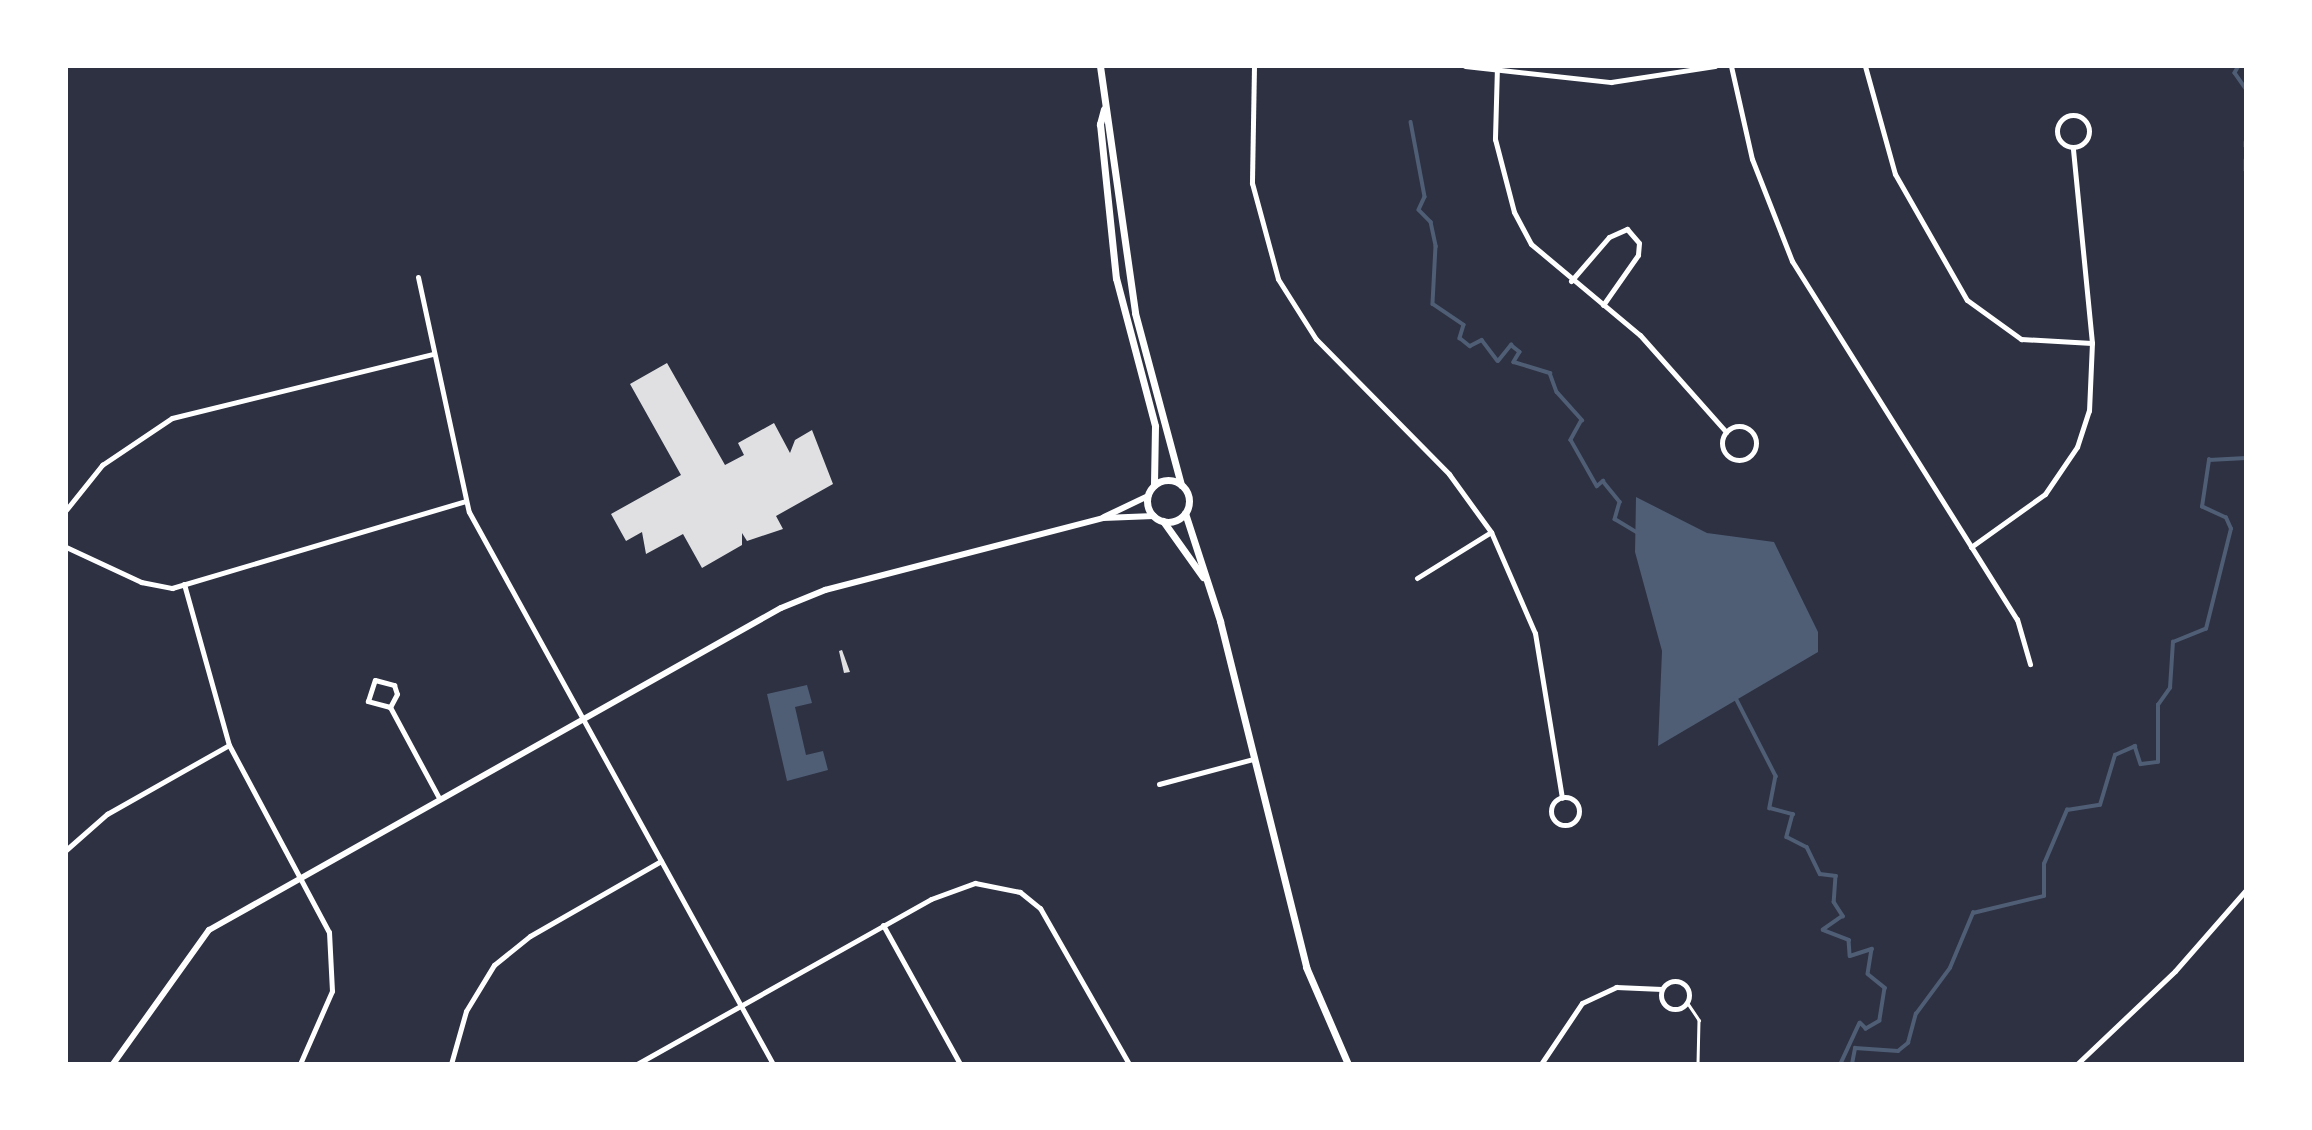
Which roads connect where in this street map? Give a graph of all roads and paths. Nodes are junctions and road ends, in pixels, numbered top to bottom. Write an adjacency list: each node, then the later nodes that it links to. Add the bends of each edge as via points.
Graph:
1 (1100, 66): 8 (main road)
2 (1254, 66): 25 (street, via 1252,183 1278,279 1316,339 1449,474)
3 (1465, 66): 7 (street)
4 (1715, 66): 7 (street, via 1611,82)
5 (1731, 66): 27 (street, via 1752,159 1792,261)
6 (1865, 66): 13 (street, via 1895,174 1966,300 2021,339)
7 (1497, 69): 11 (street, via 1495,139 1514,212 1531,244)
8 (1104, 108): 16 (main road, via 1100,124 1116,278 1155,426); 17 (main road, via 1135,313)
9 (2073, 148): 9 (street, via 2063,144 2056,131 2070,114 2089,128 2084,143); 13 (street)
10 (418, 277): 14 (street)
11 (1571, 281): 12 (street); 12 (street, via 1609,237 1628,229 1639,243 1638,255)
12 (1603, 305): 15 (street, via 1640,335)
13 (2092, 343): 27 (street, via 2089,411 2061,474 2027,511)
14 (433, 354): 19 (street); 20 (street, via 172,418 102,466)
15 (1726, 432): 15 (street, via 1750,430 1756,443 1751,456 1737,461 1726,455)
16 (1154, 485): 17 (main road, via 1167,480); 18 (main road)
17 (1181, 485): 21 (main road, via 1188,498)
18 (1147, 496): 22 (main road); 23 (street)
19 (465, 501): 30 (street); 33 (street)
20 (66, 510)
21 (1185, 513): 24 (main road); 29 (main road)
22 (1154, 516): 23 (street); 24 (main road)
23 (1103, 518): 33 (street, via 825,590 781,608)
24 (1163, 521): 29 (main road)
25 (1491, 532): 28 (street); 37 (street, via 1535,633)
26 (66, 547): 30 (street, via 141,582)
27 (1971, 547): 31 (street, via 2017,620)
28 (1417, 578)
29 (1207, 583): 35 (main road)
30 (184, 584): 34 (street)
31 (2030, 664)
32 (390, 707): 32 (street, via 368,701 375,680 394,685 396,700); 38 (street)
33 (582, 719): 38 (street); 40 (street)
34 (229, 745): 39 (street, via 107,814); 41 (street)
35 (1253, 759): 36 (street); 54 (main road, via 1306,967)
36 (1159, 785)
37 (1562, 798): 37 (street, via 1552,815 1567,825 1578,807)
38 (439, 799): 41 (street)
39 (66, 850)
40 (661, 861): 46 (street); 49 (street, via 530,936 494,965 466,1011)
41 (301, 875): 47 (street, via 193,946); 48 (street, via 329,932 333,964 323,1022)
42 (2245, 890): 57 (street, via 2175,971)
43 (883, 925): 46 (street); 52 (street); 53 (street, via 967,885 993,883 1020,892 1050,921)
44 (1662, 989): 45 (street, via 1667,1007); 45 (street, via 1682,983); 55 (street, via 1616,987 1581,1003)
45 (1687, 1002): 56 (lane, via 1699,1020)
46 (741, 1005): 50 (street); 51 (street)
47 (113, 1063)
48 (300, 1063)
49 (451, 1063)
50 (637, 1063)
51 (773, 1063)
52 (960, 1063)
53 (1129, 1063)
54 (1348, 1063)
55 (1541, 1063)
56 (1698, 1063)
57 (2077, 1063)

